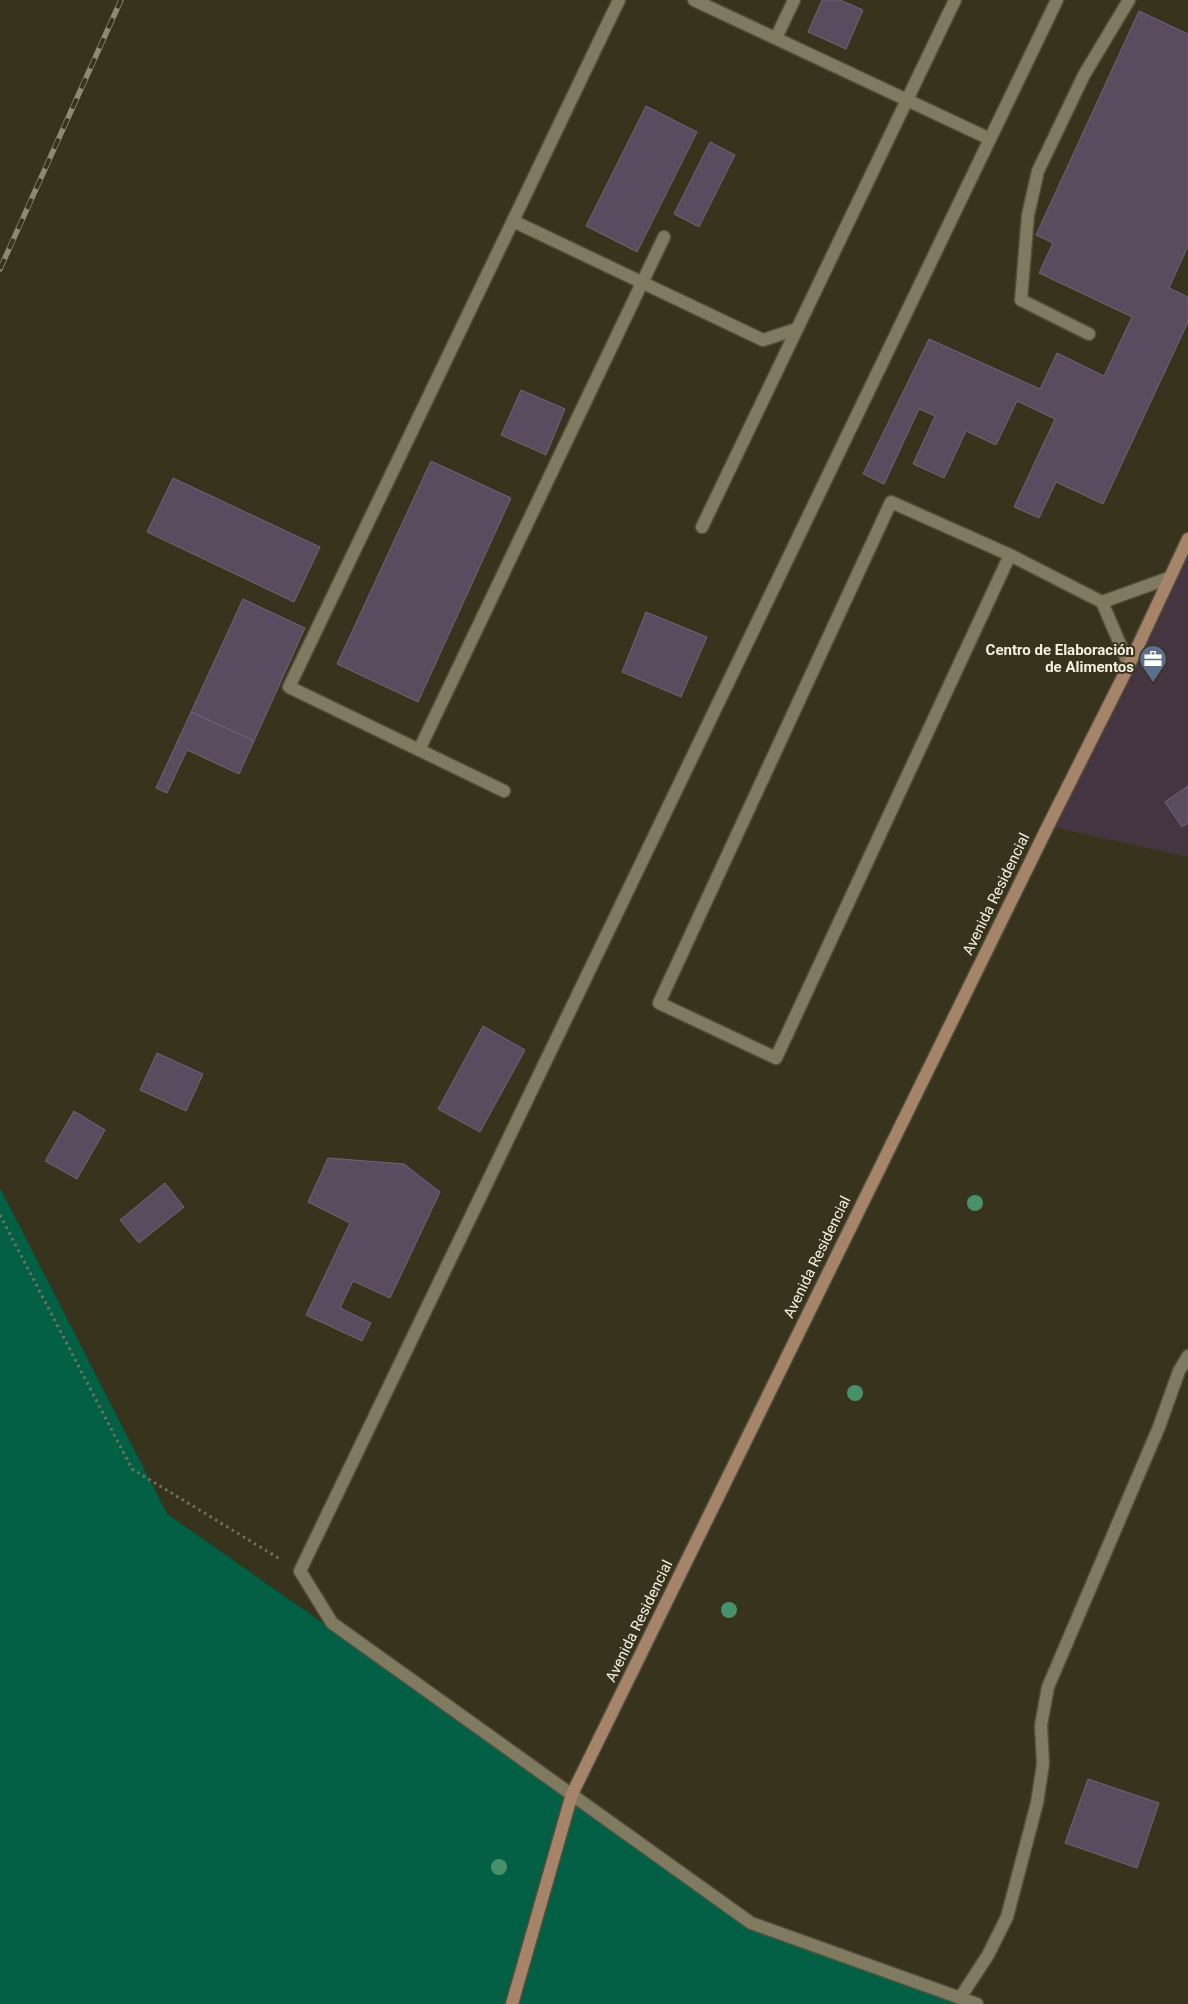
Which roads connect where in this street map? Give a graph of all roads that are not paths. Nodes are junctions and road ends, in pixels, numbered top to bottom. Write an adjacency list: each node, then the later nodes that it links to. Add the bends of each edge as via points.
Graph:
1 (619, 0): 10 (street)
2 (694, 0): 7 (street)
3 (794, 0): 7 (street)
4 (955, 0): 8 (street)
5 (1057, 0): 9 (street)
6 (1128, 0): 14 (street, via 1084,75 1038,171 1028,215 1020,300)
7 (776, 38): 8 (street)
8 (907, 100): 9 (street); 13 (street)
9 (990, 139): 24 (street, via 300,1571 332,1623)
10 (513, 221): 12 (street); 21 (street, via 289,687)
11 (664, 237): 12 (street)
12 (642, 282): 13 (street, via 763,340); 21 (street)
13 (797, 329): 15 (street)
14 (1089, 334)
15 (702, 527)
16 (1188, 539): 18 (main road, Avenida Residencial)
17 (1010, 555): 17 (street, via 891,502 659,1003 776,1058); 19 (street)
18 (1169, 578): 19 (street); 20 (main road, Avenida Residencial)
19 (1102, 602): 20 (street)
20 (1129, 665): 24 (main road, Avenida Residencial)
21 (419, 750): 22 (street)
22 (504, 791)
23 (1188, 1356): 25 (street, via 1048,1687 1037,1803 1007,1917 988,1955)
24 (572, 1794): 25 (street, via 751,1923); 26 (main road, Avenida Residencial)
25 (960, 1998): 27 (street)
26 (512, 2004)
27 (977, 2004)

